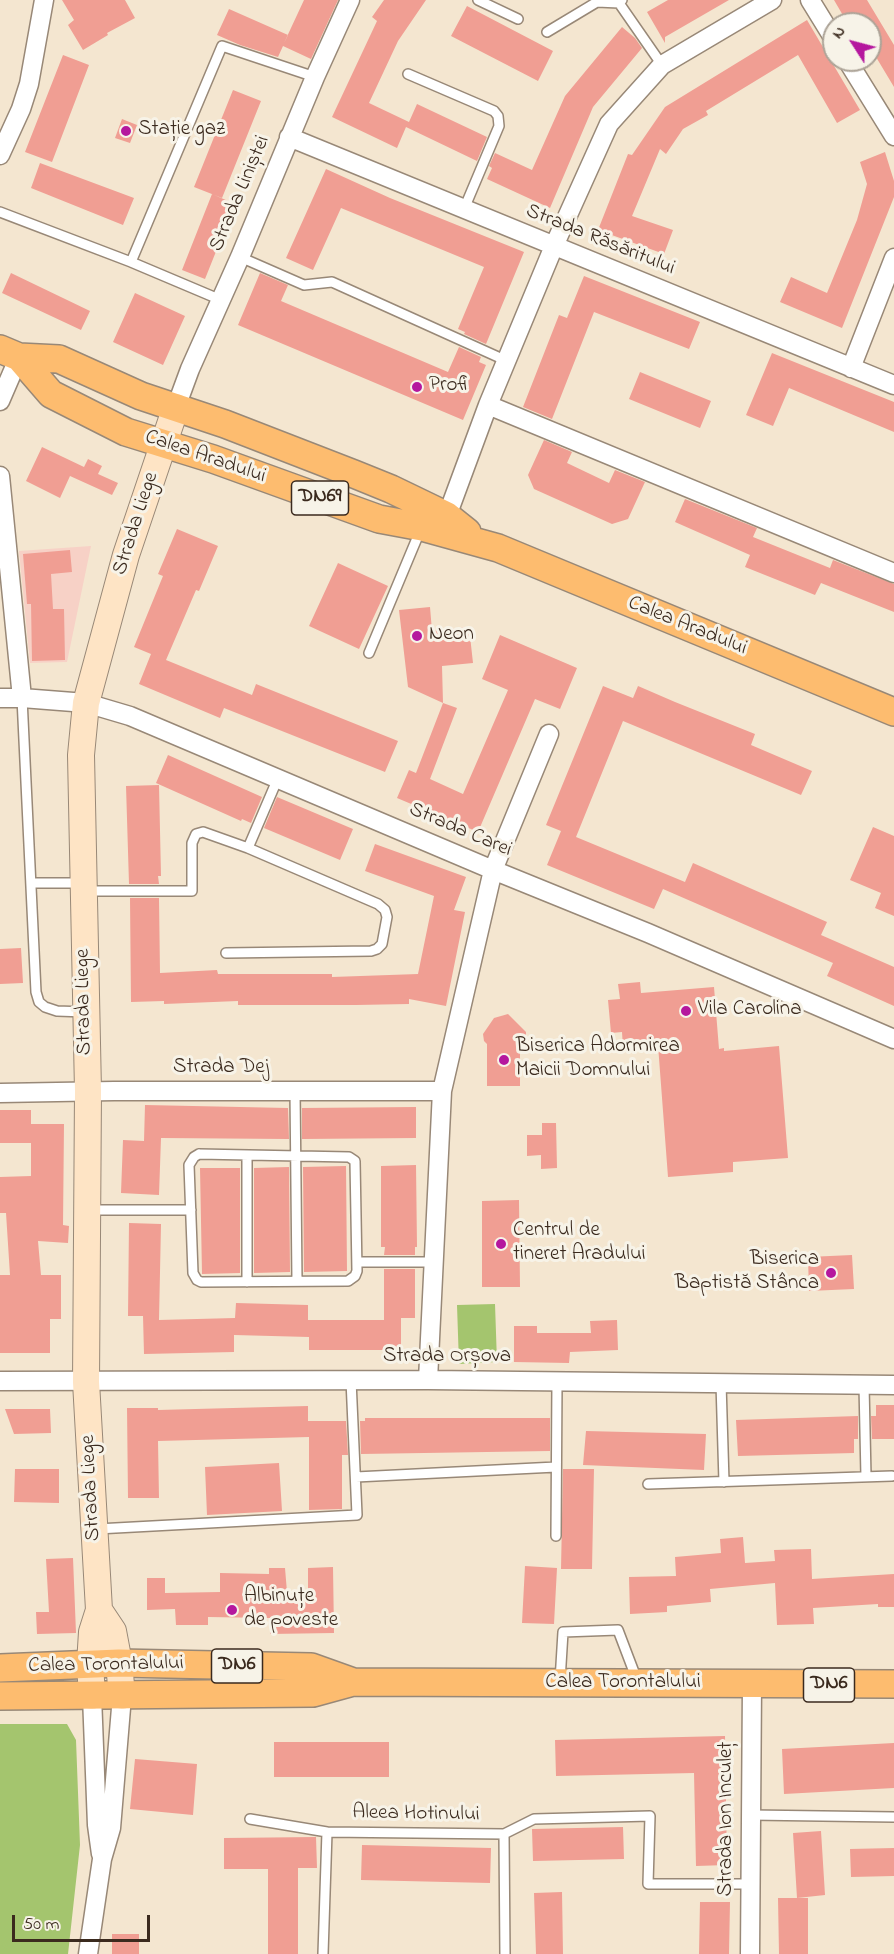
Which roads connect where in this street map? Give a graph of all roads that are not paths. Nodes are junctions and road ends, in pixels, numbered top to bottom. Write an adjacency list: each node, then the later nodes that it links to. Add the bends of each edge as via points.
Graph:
1 (44, 0): 17 (street, via 29,84)
2 (350, 0): 14 (street, Strada Liniștei)
3 (478, 0): 8 (lane)
4 (772, 0): 11 (street)
5 (810, 0): 9 (street)
6 (597, 1): 7 (lane); 10 (lane)
7 (621, 1): 11 (lane)
8 (518, 19)
9 (822, 20)
10 (546, 33)
11 (662, 65): 20 (street, via 609,124)
12 (854, 72): 15 (street)
13 (408, 74): 18 (lane, via 498,116 499,126)
14 (315, 77): 16 (street, Strada Liniștei); 23 (lane, via 222,46)
15 (894, 136)
16 (289, 138): 18 (street, Strada Răsăritului); 21 (street, Strada Liniștei)
17 (0, 155)
18 (464, 209): 20 (street, Strada Răsăritului)
19 (0, 212): 23 (lane)
20 (554, 246): 26 (street); 27 (street, Strada Răsăritului)
21 (240, 257): 24 (street, Strada Liniștei); 26 (lane, via 304,285 332,282)
22 (894, 258): 27 (street)
23 (131, 262): 24 (lane)
24 (221, 300): 31 (street, Strada Liniștei)
25 (9, 353): 29 (street); 31 (main road, Calea Aradului / DN69, via 59,359); 32 (main road, Calea Aradului / DN69, via 51,394 126,432)
26 (507, 361): 30 (street)
27 (851, 368): 28 (street, Strada Răsăritului)
28 (894, 385)
29 (0, 400)
30 (488, 405): 35 (street); 38 (street)
31 (176, 408): 32 (street, Strada Liege); 35 (main road, Calea Aradului / DN69, via 354,474)
32 (164, 443): 36 (main road, Calea Aradului / DN69, via 379,519); 42 (street, Strada Liege, via 126,555)
33 (0, 476): 34 (street)
34 (1, 503): 41 (street)
35 (447, 516): 37 (main road, Calea Aradului / DN69)
36 (422, 527): 37 (main road, Calea Aradului / DN69); 39 (lane)
37 (480, 542): 43 (main road, Calea Aradului / DN69)
38 (894, 573)
39 (369, 653)
40 (0, 698): 41 (street, Strada Carei)
41 (22, 698): 42 (street, Strada Carei); 48 (lane)
42 (86, 703): 45 (street, Strada Carei, via 130,716); 49 (street, Strada Liege, via 81,755)
43 (894, 712)
44 (549, 734): 47 (street)
45 (278, 778): 46 (lane); 47 (street, Strada Carei)
46 (248, 848): 49 (lane, via 203,832 196,834 192,843 192,891); 50 (lane, via 378,904 385,910 386,928 382,944 371,951)
47 (493, 870): 52 (street, Strada Carei); 55 (street)
48 (31, 883): 49 (lane); 51 (lane, via 39,1002 57,1011)
49 (83, 887): 51 (street, Strada Liege)
50 (226, 953)
51 (85, 1012): 53 (street, Strada Liege)
52 (894, 1039)
53 (88, 1091): 54 (street, Strada Dej); 56 (street, Strada Dej); 59 (street, Strada Liege)
54 (295, 1091): 55 (street, Strada Dej); 58 (lane)
55 (442, 1091): 62 (street)
56 (0, 1093)
57 (247, 1155): 58 (lane); 60 (lane, via 194,1157 189,1165); 64 (lane)
58 (296, 1156): 61 (lane, via 349,1157 355,1161); 63 (lane)
59 (87, 1210): 60 (lane); 69 (street, Strada Liege)
60 (191, 1210): 64 (lane, via 193,1274 197,1280)
61 (357, 1262): 62 (lane); 63 (lane, via 355,1276 348,1281)
62 (434, 1262): 66 (street)
63 (297, 1281): 64 (lane)
64 (247, 1282)
65 (351, 1380): 66 (street, Strada Orșova); 69 (street, Strada Orșova); 74 (lane)
66 (428, 1380): 67 (street, Strada Orșova)
67 (557, 1381): 70 (street, Strada Orșova); 73 (lane)
68 (0, 1382): 69 (street, Strada Orșova)
69 (86, 1382): 79 (street, Strada Liege)
70 (721, 1383): 71 (street, Strada Orșova); 77 (lane)
71 (864, 1385): 72 (street, Strada Orșova); 76 (lane)
72 (894, 1385)
73 (556, 1467): 74 (lane); 80 (lane)
74 (356, 1476): 79 (lane, via 357,1515)
75 (892, 1476): 76 (lane)
76 (866, 1477): 77 (lane)
77 (724, 1482): 78 (lane)
78 (648, 1484)
79 (94, 1529): 81 (street, Strada Liege)
80 (556, 1536)
81 (99, 1610): 82 (street, Strada Liege, via 113,1631); 83 (street, Strada Liege, via 92,1632)
82 (119, 1663): 83 (main road, Calea Torontalului / DN6); 85 (main road, Calea Torontalului / DN6, via 311,1667); 92 (street, Strada Liege)
83 (90, 1664): 84 (main road, Calea Torontalului / DN6); 91 (street, Strada Liege)
84 (0, 1668)
85 (353, 1682): 86 (main road, Calea Torontalului / DN6); 92 (main road, Calea Torontalului / DN6, via 314,1693)
86 (560, 1684): 88 (main road, Calea Torontalului / DN6); 88 (lane, via 563,1632 618,1630)
87 (894, 1684): 89 (main road, Calea Torontalului / DN6)
88 (639, 1685): 89 (main road, Calea Torontalului / DN6)
89 (752, 1685): 93 (street, Strada Ion Inculeț)
90 (0, 1696): 91 (main road, Calea Torontalului / DN6)
91 (92, 1696): 92 (main road, Calea Torontalului / DN6); 98 (street)
92 (122, 1696): 98 (street, via 111,1828)
93 (750, 1815): 94 (lane); 99 (street, Strada Ion Inculeț)
94 (894, 1817)
95 (250, 1819): 96 (lane, Aleea Hotinului)
96 (327, 1832): 97 (lane, Aleea Hotinului); 101 (lane, Aleea Hotinului)
97 (504, 1834): 99 (lane, Aleea Hotinului, via 534,1819 650,1816 648,1884); 102 (lane, Aleea Hotinului)
98 (102, 1859): 100 (street)
99 (750, 1884): 103 (street, Strada Ion Inculeț)
100 (88, 1954)
101 (323, 1954)
102 (505, 1954)
103 (750, 1954)

